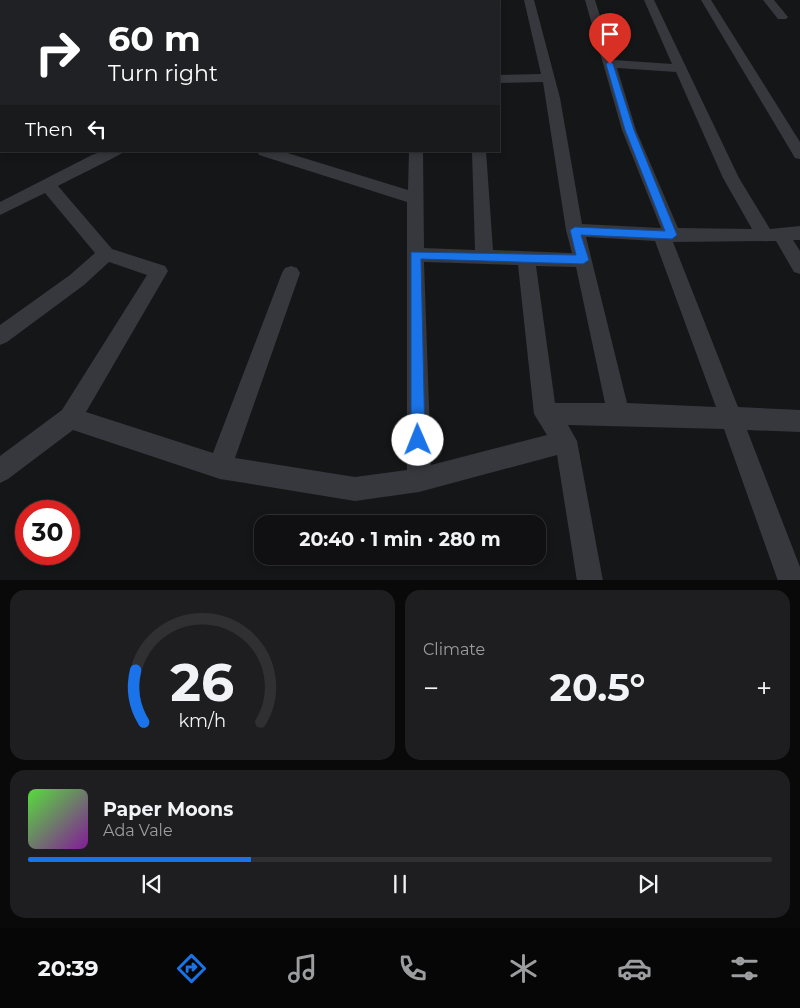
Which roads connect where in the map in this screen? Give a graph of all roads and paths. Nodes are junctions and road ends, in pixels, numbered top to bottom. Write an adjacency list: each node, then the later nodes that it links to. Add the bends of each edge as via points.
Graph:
1 (529, 0): 10 (street)
2 (590, 0): 7 (street)
3 (649, 0): 8 (street)
4 (706, 0): 15 (street)
5 (768, 0): 6 (street)
6 (782, 17)
7 (610, 64): 8 (street); 22 (street)
8 (680, 68): 21 (street, via 731,178)
9 (500, 78): 10 (street)
10 (548, 78): 19 (street)
11 (115, 152): 16 (street)
12 (267, 152): 17 (street)
13 (416, 152): 17 (street)
14 (478, 152): 25 (street)
15 (800, 154)
16 (48, 184): 18 (street); 23 (street)
17 (416, 199): 24 (street)
18 (0, 209)
19 (575, 230): 22 (street); 27 (street)
20 (800, 233): 21 (street)
21 (772, 234): 22 (street); 28 (street)
22 (667, 235): 34 (street)
23 (106, 254): 30 (street, via 77,280); 33 (street, via 159,271)
24 (415, 255): 25 (street); 39 (street)
25 (484, 257): 26 (street)
26 (526, 258): 27 (street); 31 (street)
27 (583, 260): 32 (street)
28 (800, 267)
29 (291, 273): 37 (street)
30 (0, 336)
31 (545, 414): 32 (street); 36 (street)
32 (618, 414): 34 (street)
33 (70, 418): 37 (street); 38 (street)
34 (731, 418): 35 (street); 41 (street)
35 (800, 421)
36 (566, 441): 39 (street); 40 (street)
37 (220, 467): 39 (street, via 355,489)
38 (0, 471)
39 (419, 480)
40 (590, 580)
41 (792, 580)

